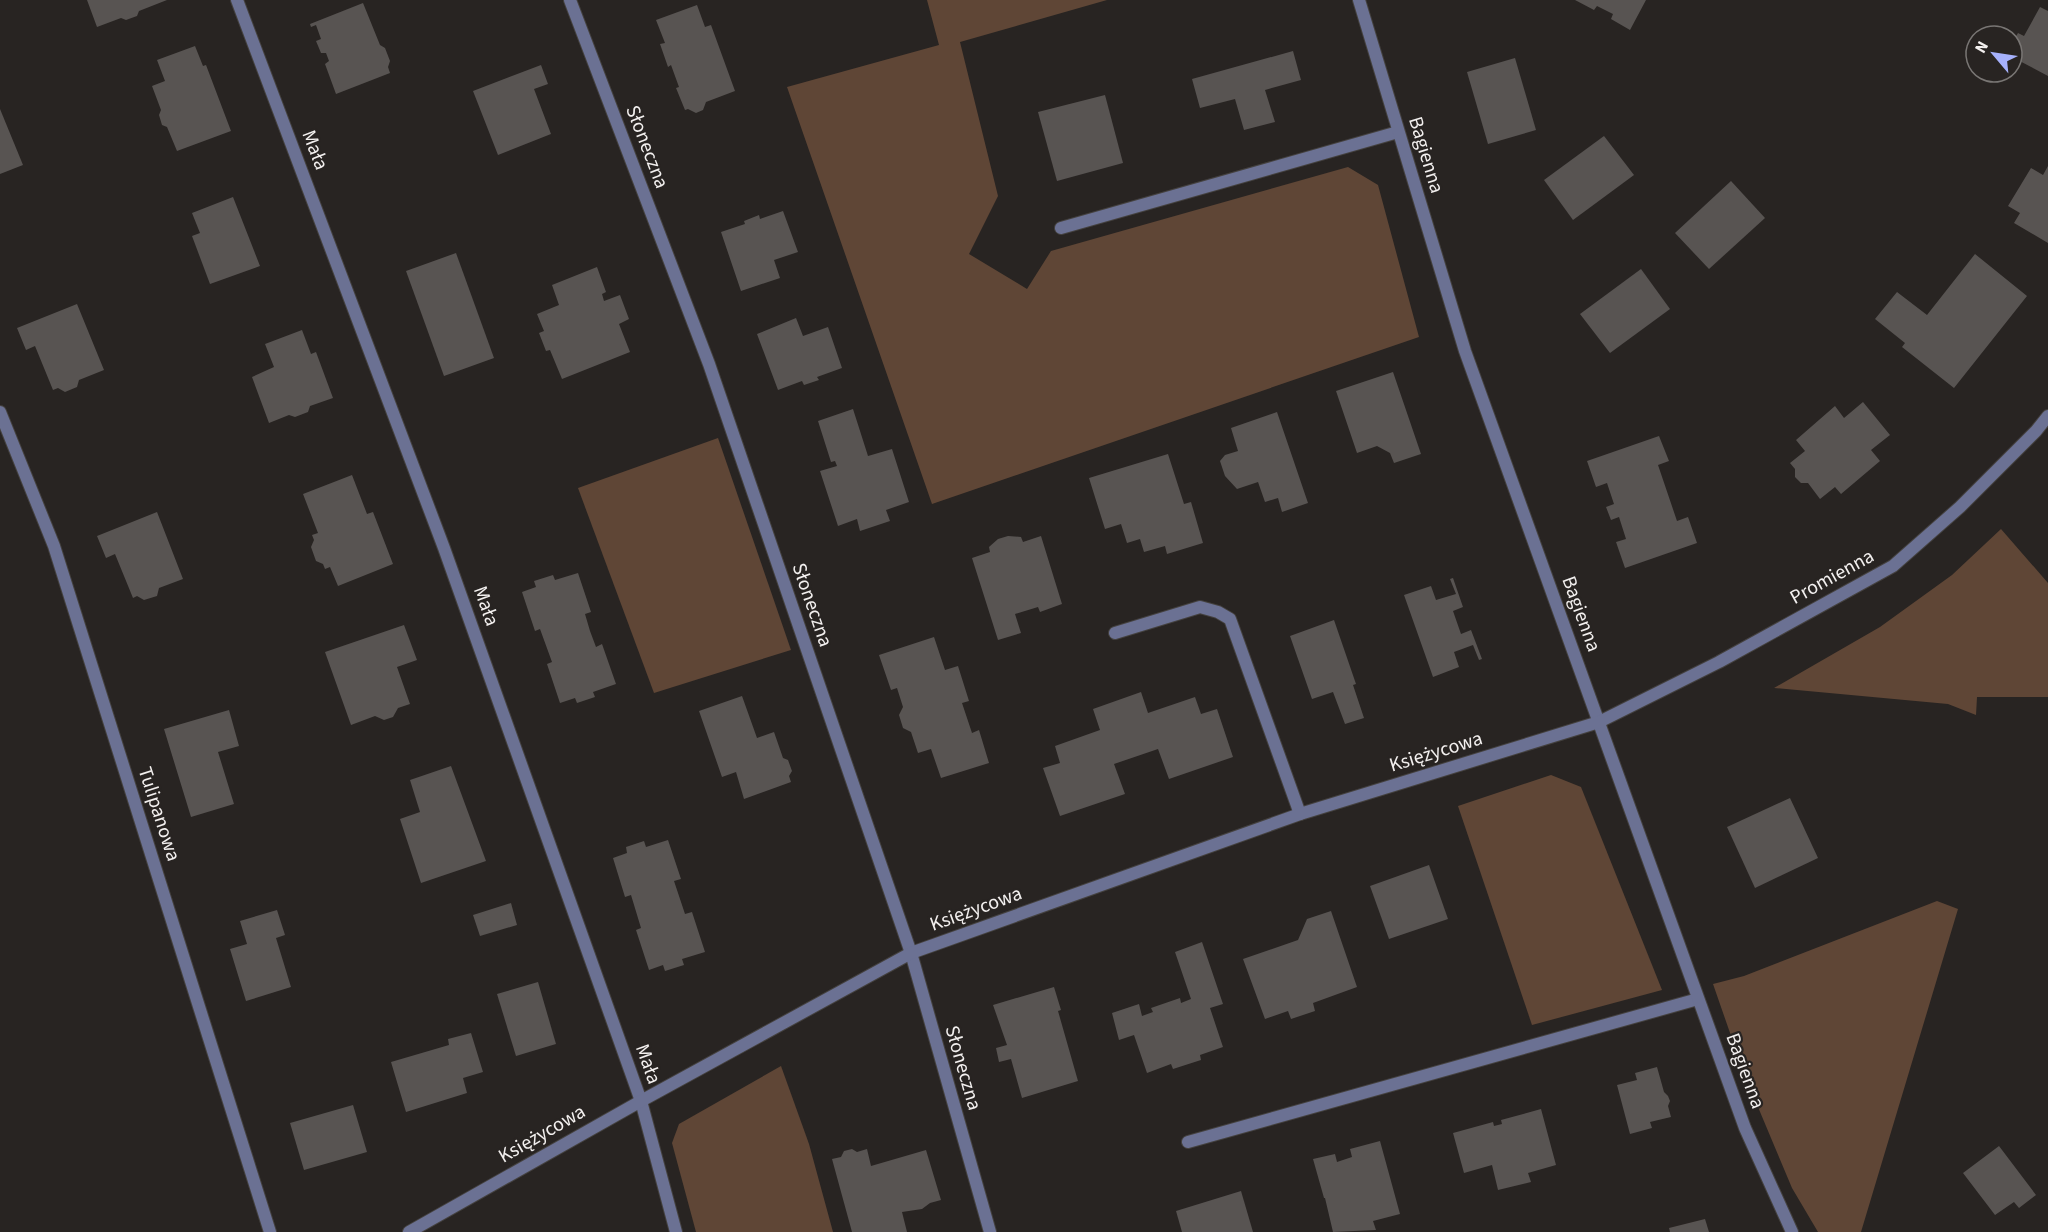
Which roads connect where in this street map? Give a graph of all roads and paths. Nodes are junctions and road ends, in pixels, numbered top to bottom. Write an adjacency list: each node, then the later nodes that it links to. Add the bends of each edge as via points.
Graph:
1 (237, 0): 13 (street, Mała, via 444,548)
2 (570, 0): 11 (street, Słoneczna, via 709,364)
3 (1359, 0): 4 (street, Bagienna)
4 (1398, 132): 5 (street); 9 (street, Bagienna, via 1465,351)
5 (1061, 228)
6 (0, 412): 15 (street, Tulipanowa, via 54,546)
7 (2048, 416): 9 (street, Promienna, via 1960,507 1893,566 1719,662)
8 (1115, 633): 10 (street, via 1200,608 1230,620)
9 (1599, 722): 10 (street, Księżycowa); 12 (street, Bagienna)
10 (1300, 814): 11 (street, Księżycowa)
11 (911, 953): 13 (street, Księżycowa); 18 (street, Słoneczna)
12 (1698, 999): 14 (street); 19 (street, Bagienna, via 1745,1128)
13 (641, 1101): 16 (street, Księżycowa); 17 (street, Mała)
14 (1188, 1142)
15 (270, 1232)
16 (409, 1232)
17 (676, 1232)
18 (990, 1232)
19 (1792, 1232)

